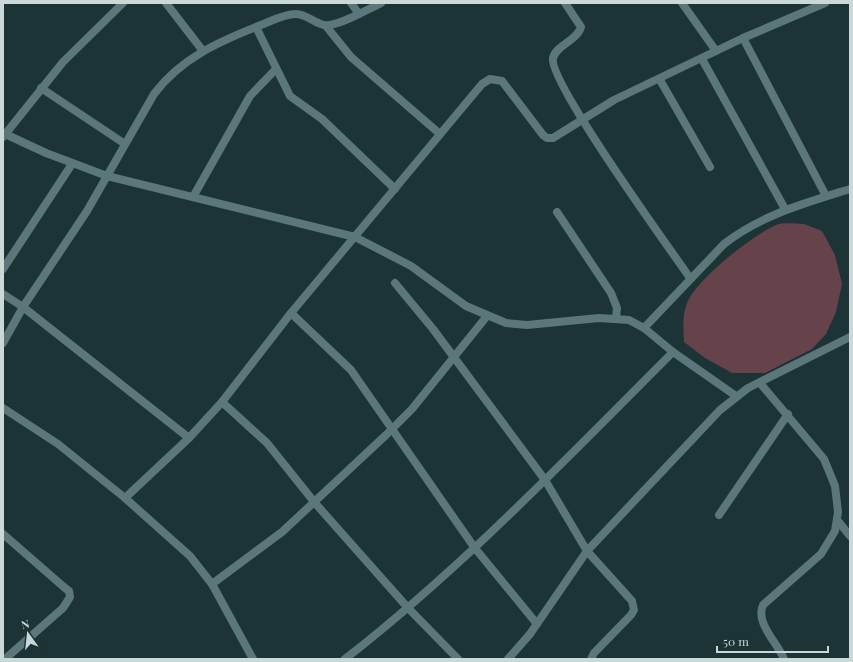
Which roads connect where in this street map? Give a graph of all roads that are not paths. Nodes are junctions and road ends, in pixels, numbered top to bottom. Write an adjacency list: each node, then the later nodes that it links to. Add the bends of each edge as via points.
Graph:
1 (123, 3): 17 (street)
2 (166, 3): 12 (street)
3 (351, 3): 8 (street)
4 (381, 3): 8 (street)
5 (565, 3): 18 (street, via 581,27 579,32 556,53 553,65)
6 (682, 3): 13 (street)
7 (825, 3): 11 (street)
8 (359, 14): 9 (street)
9 (326, 26): 10 (street, via 296,14); 19 (street, via 351,57)
10 (256, 27): 12 (street); 15 (street)
11 (743, 38): 13 (street); 27 (street)
12 (203, 51): 21 (street, via 166,78)
13 (716, 51): 14 (street)
14 (702, 59): 16 (street); 29 (street)
15 (276, 69): 25 (street, via 290,96 322,119); 28 (street, via 250,96)
16 (660, 80): 18 (street, via 614,100); 23 (street)
17 (40, 88): 20 (street); 21 (street)
18 (581, 120): 19 (street, via 560,134 547,138 507,85 497,78 482,84); 33 (street)
19 (440, 134): 25 (street)
20 (4, 135): 22 (street)
21 (125, 144): 24 (street)
22 (72, 164): 24 (street); 32 (street)
23 (710, 167)
24 (107, 176): 28 (street); 36 (street, via 87,211)
25 (395, 189): 31 (street)
26 (850, 189): 27 (street)
27 (826, 196): 29 (street)
28 (193, 197): 31 (street)
29 (785, 209): 33 (street, via 737,233)
30 (557, 212): 39 (street, via 611,293 617,308)
31 (355, 237): 37 (street); 38 (street, via 411,266 466,306)
32 (3, 269)
33 (690, 278): 40 (street)
34 (395, 283): 44 (street, via 416,306)
35 (3, 294): 36 (street)
36 (23, 306): 42 (street); 51 (street)
37 (291, 313): 47 (street); 50 (street, via 351,370)
38 (486, 316): 39 (street, via 506,323 528,325); 44 (street)
39 (616, 318): 40 (street, via 629,320)
40 (644, 328): 43 (street)
41 (850, 337): 45 (street)
42 (3, 343)
43 (673, 352): 46 (street); 52 (street)
44 (453, 356): 50 (street, via 412,409); 52 (street)
45 (760, 383): 46 (street); 49 (street)
46 (736, 396): 60 (street)
47 (222, 402): 51 (street); 54 (street, via 267,443)
48 (3, 408): 53 (street, via 58,444)
49 (788, 414): 55 (street); 56 (street, via 817,449 831,474 835,486)
50 (392, 429): 54 (street); 59 (street)
51 (189, 438): 53 (street)
52 (545, 480): 59 (street); 60 (street)
53 (125, 498): 61 (street, via 190,556)
54 (315, 503): 61 (street, via 282,532); 62 (street)
55 (719, 515)
56 (838, 521): 58 (street); 70 (street, via 830,541 821,554 763,605 760,611 764,624)
57 (3, 534): 65 (street, via 69,591 70,597 63,608)
58 (850, 536)
59 (474, 547): 62 (street); 63 (street)
60 (587, 551): 63 (street); 69 (street, via 634,606 631,615)
61 (212, 584): 66 (street)
62 (408, 608): 64 (street); 67 (street)
63 (537, 624): 68 (street)
64 (347, 658)
65 (5, 659)
66 (253, 659)
67 (458, 659)
68 (508, 659)
69 (591, 659)
70 (784, 659)

